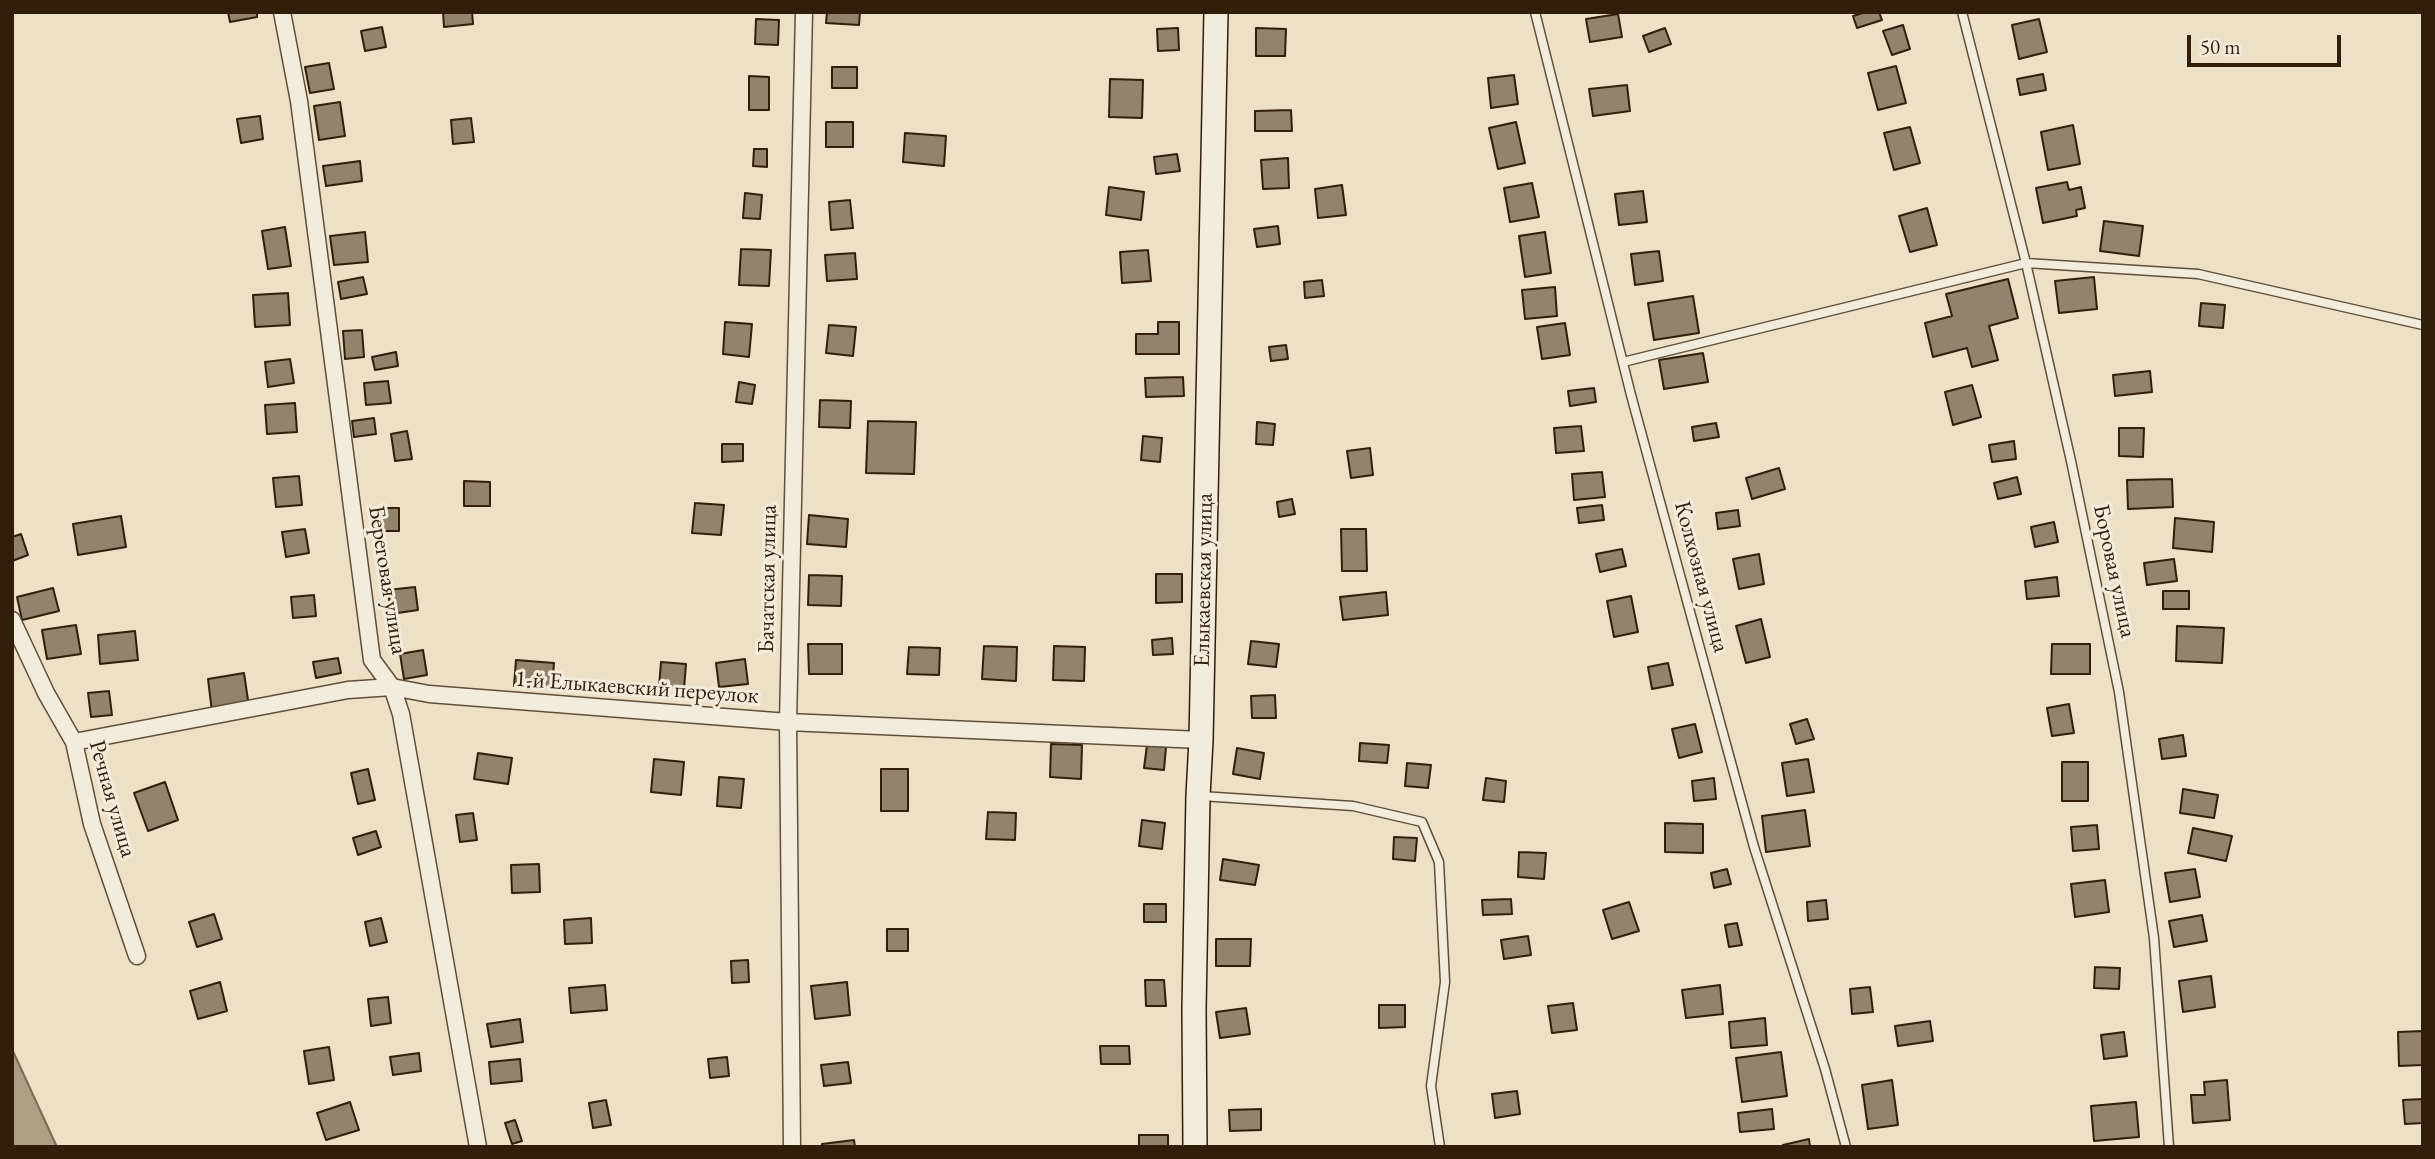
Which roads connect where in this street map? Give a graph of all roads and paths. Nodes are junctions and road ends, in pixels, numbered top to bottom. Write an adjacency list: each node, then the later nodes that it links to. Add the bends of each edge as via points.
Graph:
1 (282, 12): 10 (street, Береговая улица, via 299,101 372,660)
2 (804, 12): 11 (street, Бачатская улица)
3 (1216, 12): 12 (street, Елыкаевская улица)
4 (1535, 12): 8 (lane, Колхозная улица)
5 (1962, 12): 6 (lane, Боровая улица)
6 (2025, 263): 7 (lane, via 2198,274); 8 (lane); 21 (lane, Боровая улица, via 2119,692 2154,938)
7 (2423, 325)
8 (1623, 362): 20 (lane, Колхозная улица, via 1754,847)
9 (12, 620): 13 (street, Речная улица)
10 (391, 687): 11 (street, 1-й Елыкаевский переулок, via 429,695); 13 (street, 1-й Елыкаевский переулок, via 348,690); 16 (street, Береговая улица, via 401,714)
11 (788, 722): 12 (street, 1-й Елыкаевский переулок); 17 (street, Бачатская улица)
12 (1201, 740): 14 (street, Елыкаевская улица)
13 (74, 742): 15 (street, Речная улица, via 92,824)
14 (1198, 796): 18 (street, Елыкаевская улица); 19 (lane, via 1353,806 1422,822 1439,862 1445,982 1432,1086)
15 (137, 957)
16 (478, 1147)
17 (792, 1147)
18 (1195, 1147)
19 (1440, 1147)
20 (1846, 1147)
21 (2169, 1147)

